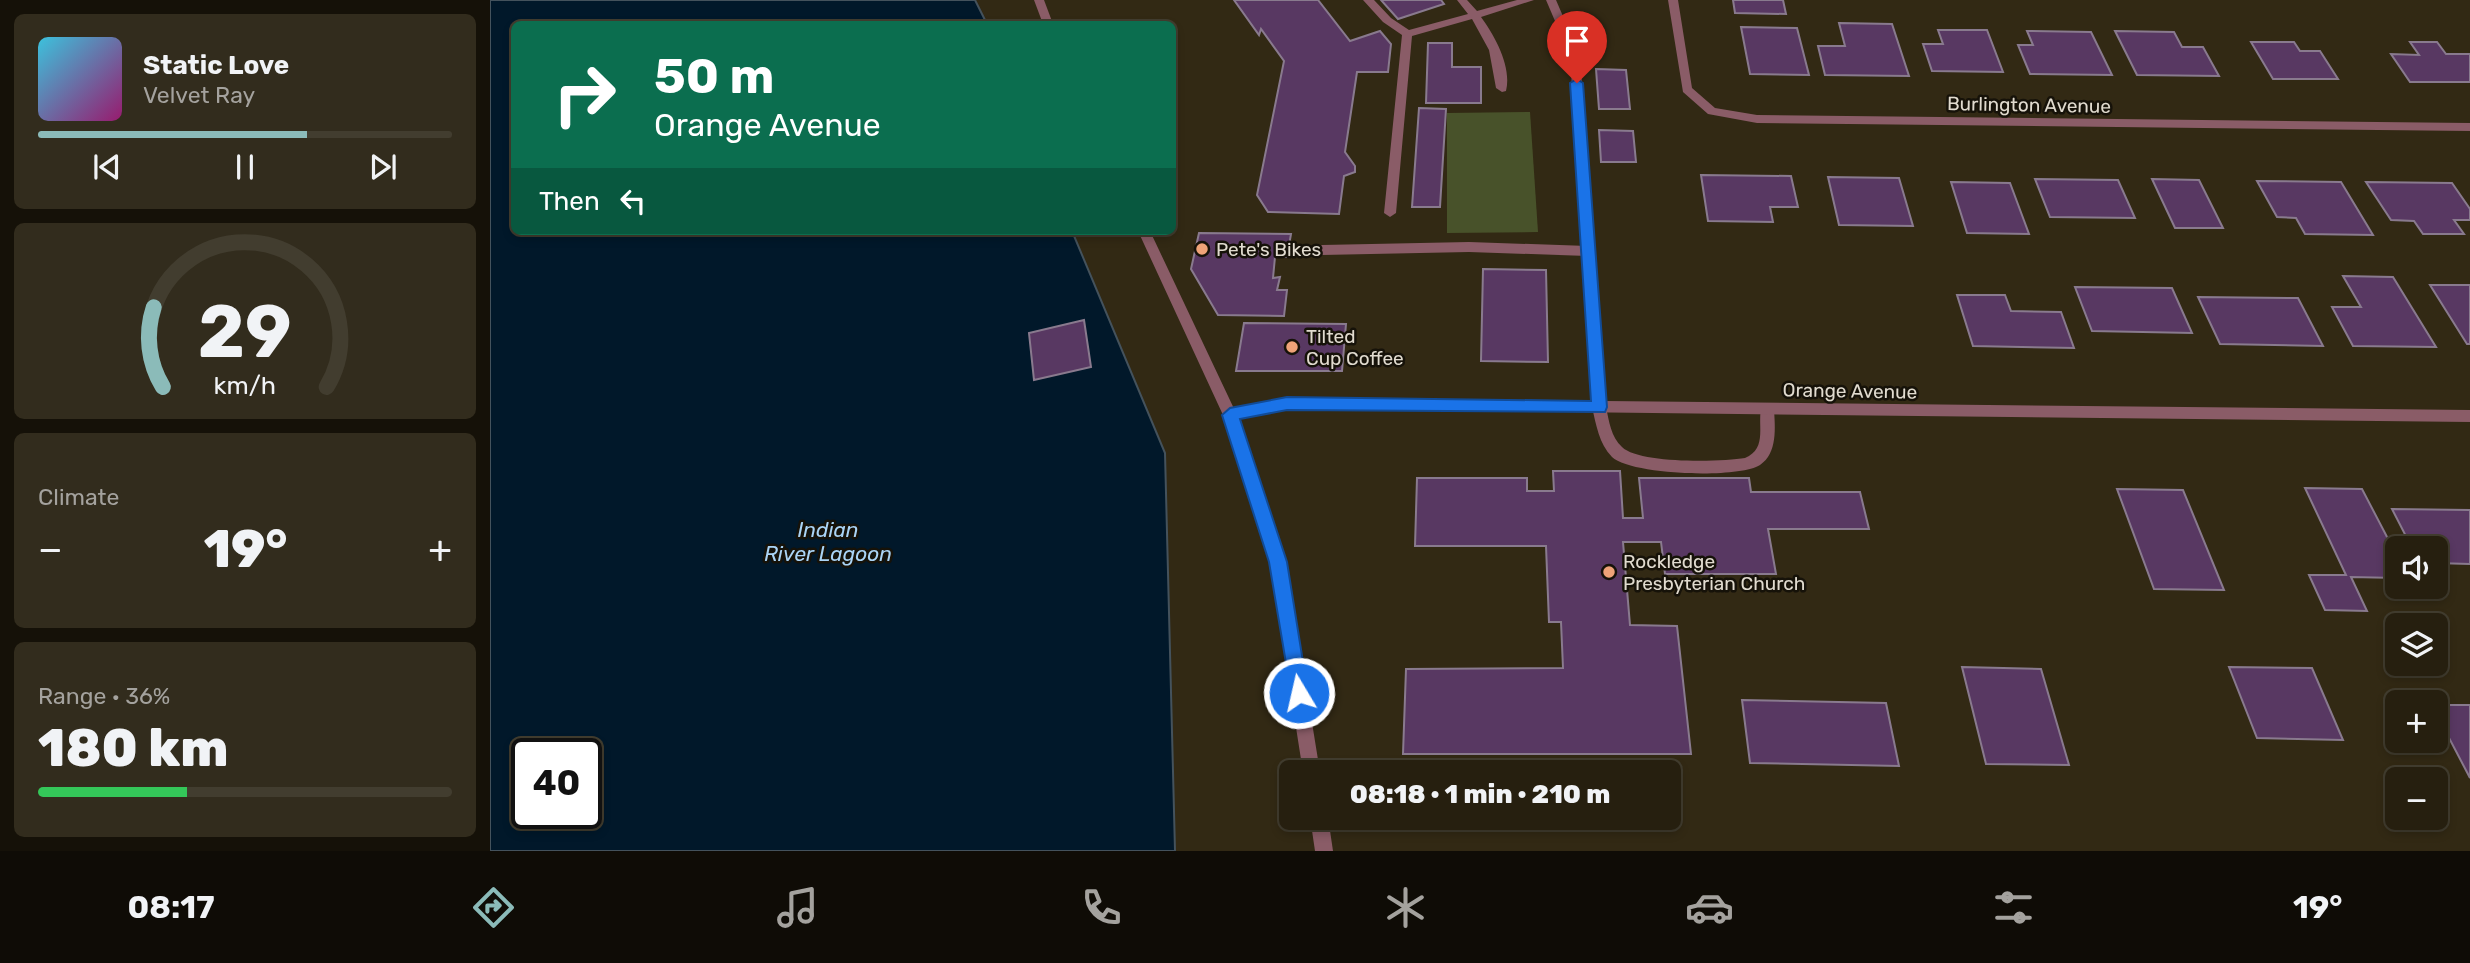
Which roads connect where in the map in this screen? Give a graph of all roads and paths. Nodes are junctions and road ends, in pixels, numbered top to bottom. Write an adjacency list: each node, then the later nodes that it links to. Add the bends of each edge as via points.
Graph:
1 (1039, 0): 8 (street)
2 (1368, 0): 9 (street)
3 (1461, 0): 7 (street)
4 (1529, 0): 7 (street)
5 (1551, 0): 15 (street, via 1575,55)
6 (1673, 0): 11 (street, Burlington Avenue, via 1687,89 1712,111 1757,119)
7 (1474, 15): 9 (street); 10 (street, via 1492,40)
8 (1047, 21)
9 (1407, 34): 12 (street)
10 (1502, 88)
11 (2470, 127)
12 (1390, 213)
13 (1146, 235): 18 (street)
14 (1322, 250): 15 (street, via 1469,247)
15 (1588, 251): 16 (street)
16 (1599, 407): 17 (street, Orange Avenue); 17 (street, via 1609,441 1620,455 1649,464 1735,466 1757,460 1764,450); 18 (street, Orange Avenue, via 1287,403)
17 (1767, 409): 19 (street, Orange Avenue)
18 (1230, 415): 20 (street, via 1278,562)
19 (2470, 416)
20 (1310, 760)
21 (1321, 830): 22 (street)
22 (1324, 851)

